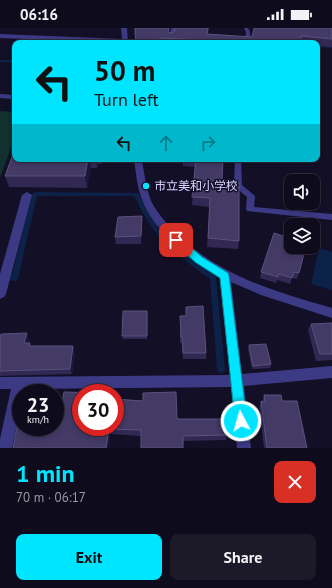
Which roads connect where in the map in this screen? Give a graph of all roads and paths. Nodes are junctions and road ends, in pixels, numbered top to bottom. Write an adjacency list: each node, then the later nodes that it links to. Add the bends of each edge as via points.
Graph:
1 (124, 28): 7 (street)
2 (173, 28): 5 (lane)
3 (246, 28): 8 (lane)
4 (0, 36): 6 (street)
5 (171, 39)
6 (83, 40)
7 (125, 40)
8 (248, 40)
9 (0, 96): 10 (street)
10 (12, 97)
11 (138, 162): 15 (street, via 141,181 148,201 159,220 176,240 199,260)
12 (238, 162): 14 (lane, via 238,186 251,196 250,209)
13 (27, 195): 16 (street)
14 (332, 217)
15 (224, 276): 17 (street, via 283,299); 19 (street)
16 (0, 294)
17 (332, 313)
18 (332, 372): 19 (street)
19 (237, 381): 21 (street); 23 (street)
20 (0, 383): 21 (street)
21 (19, 383): 22 (street)
22 (6, 448)
23 (244, 448)

